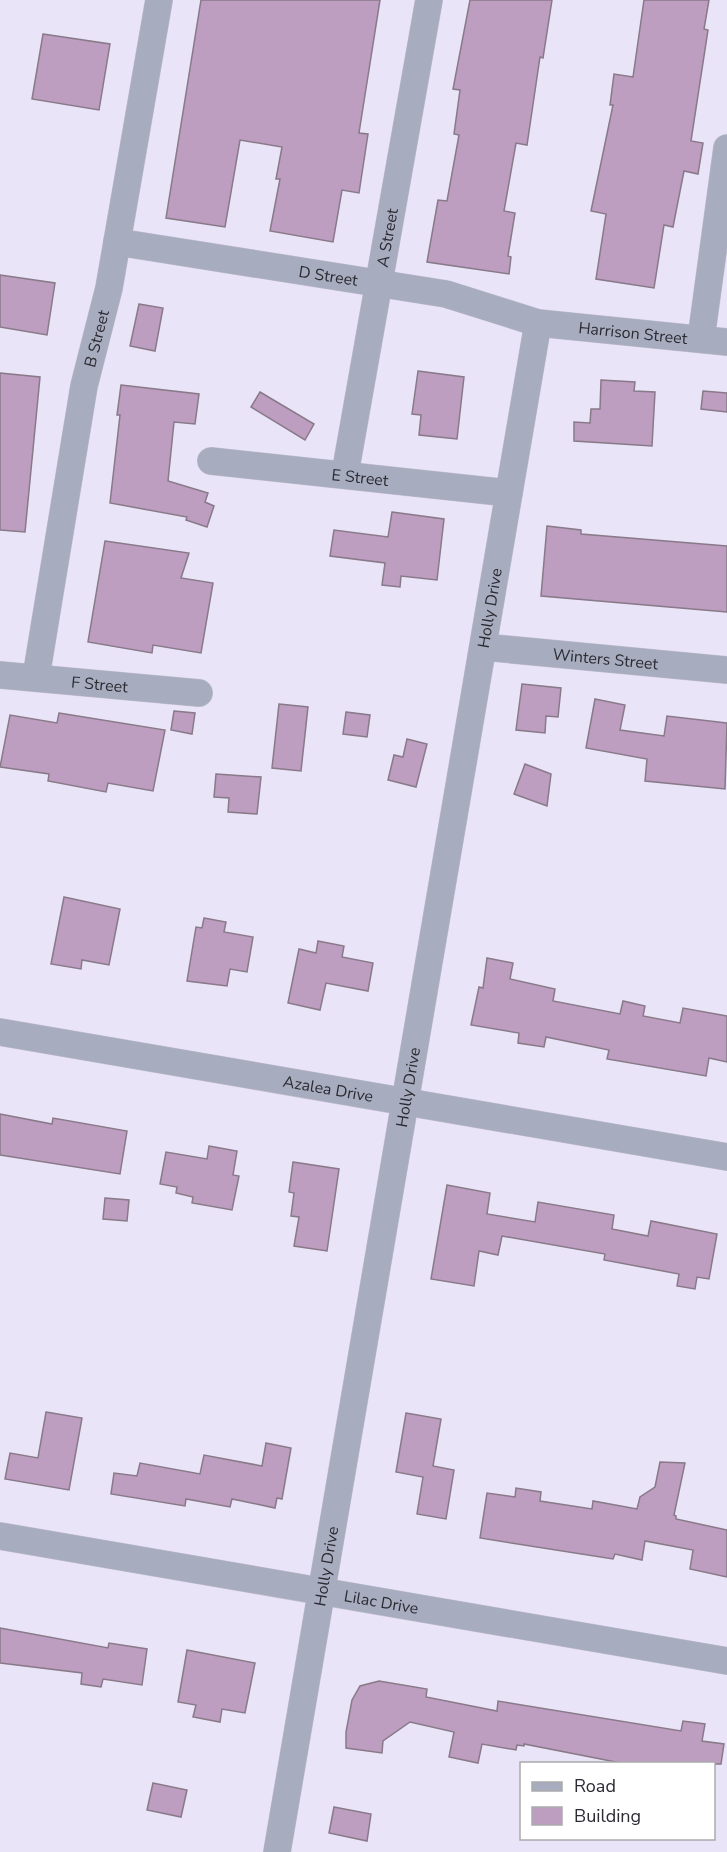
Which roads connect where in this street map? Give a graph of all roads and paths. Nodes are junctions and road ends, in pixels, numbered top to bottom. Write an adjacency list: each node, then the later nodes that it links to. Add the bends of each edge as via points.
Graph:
1 (159, 0): 4 (street, B Street)
2 (429, 0): 5 (street, A Street)
3 (727, 148): 7 (street)
4 (117, 242): 5 (street, D Street); 14 (street, B Street, via 104,315 84,386)
5 (380, 281): 6 (street, D Street, via 446,294); 9 (street, A Street)
6 (538, 323): 7 (street, Harrison Street); 10 (street, Holly Drive)
7 (714, 340)
8 (211, 460): 9 (street, E Street)
9 (345, 474): 10 (street, E Street)
10 (509, 493): 11 (street, Holly Drive)
11 (483, 647): 12 (street, Winters Street); 17 (street, Holly Drive)
12 (727, 670)
13 (0, 675): 14 (street, F Street)
14 (36, 677): 15 (street, F Street)
15 (199, 693)
16 (0, 1032): 17 (street, Azalea Drive)
17 (405, 1102): 18 (street, Azalea Drive); 20 (street, Holly Drive)
18 (727, 1157)
19 (0, 1536): 20 (street, Lilac Drive)
20 (322, 1591): 21 (street, Lilac Drive); 22 (street, Holly Drive)
21 (727, 1661)
22 (277, 1852)

